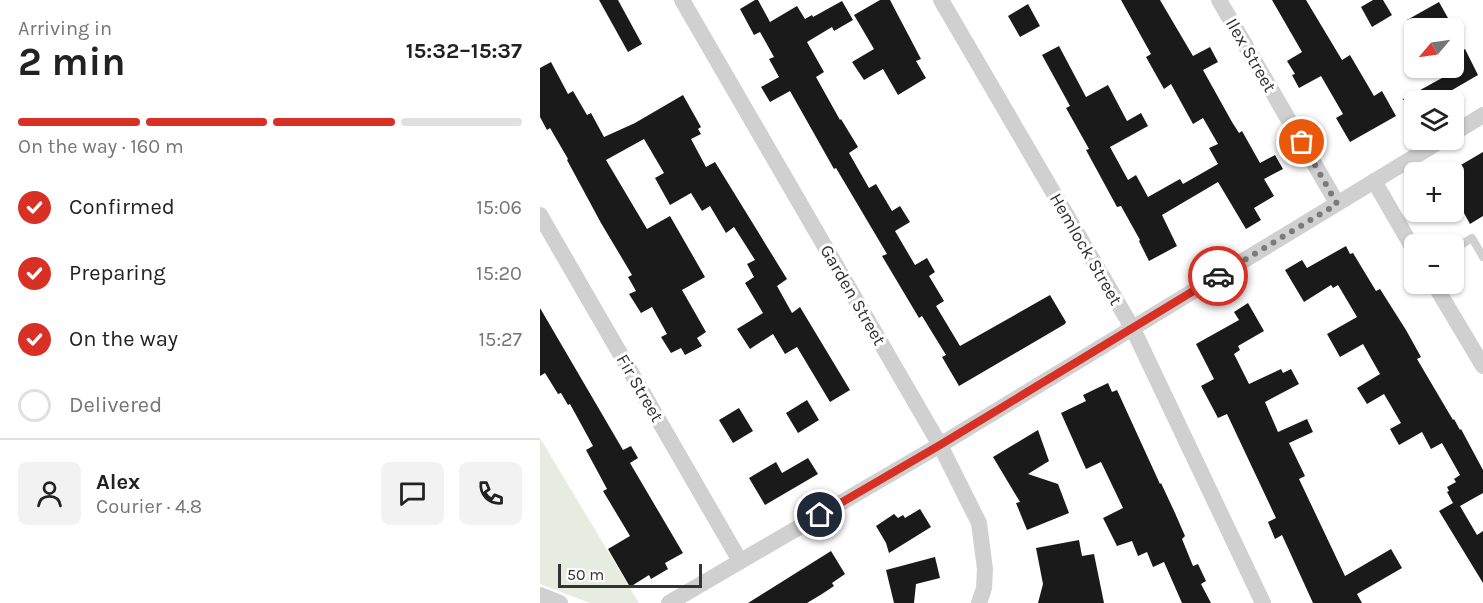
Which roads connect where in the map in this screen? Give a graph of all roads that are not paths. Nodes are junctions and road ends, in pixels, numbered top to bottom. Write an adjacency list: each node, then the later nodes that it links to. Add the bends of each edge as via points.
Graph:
1 (682, 0): 16 (street, Garden Street)
2 (941, 0): 14 (street, Hemlock Street)
3 (1219, 0): 8 (street, Ilex Street)
4 (1483, 115): 5 (street)
5 (1464, 127)
6 (1425, 150): 7 (street)
7 (1374, 181): 8 (street); 10 (street)
8 (1337, 204): 14 (street)
9 (540, 215): 17 (street, Fir Street)
10 (1405, 234)
11 (1464, 243): 12 (lane, via 1472,238)
12 (1483, 257)
13 (1440, 294): 15 (street)
14 (1133, 329): 16 (street); 22 (street, Hemlock Street)
15 (1483, 366)
16 (940, 445): 17 (street); 21 (street, Garden Street, via 979,523 985,569)
17 (740, 561): 20 (street)
18 (540, 595): 19 (street)
19 (561, 603)
20 (669, 603)
21 (979, 603)
22 (1263, 603)

